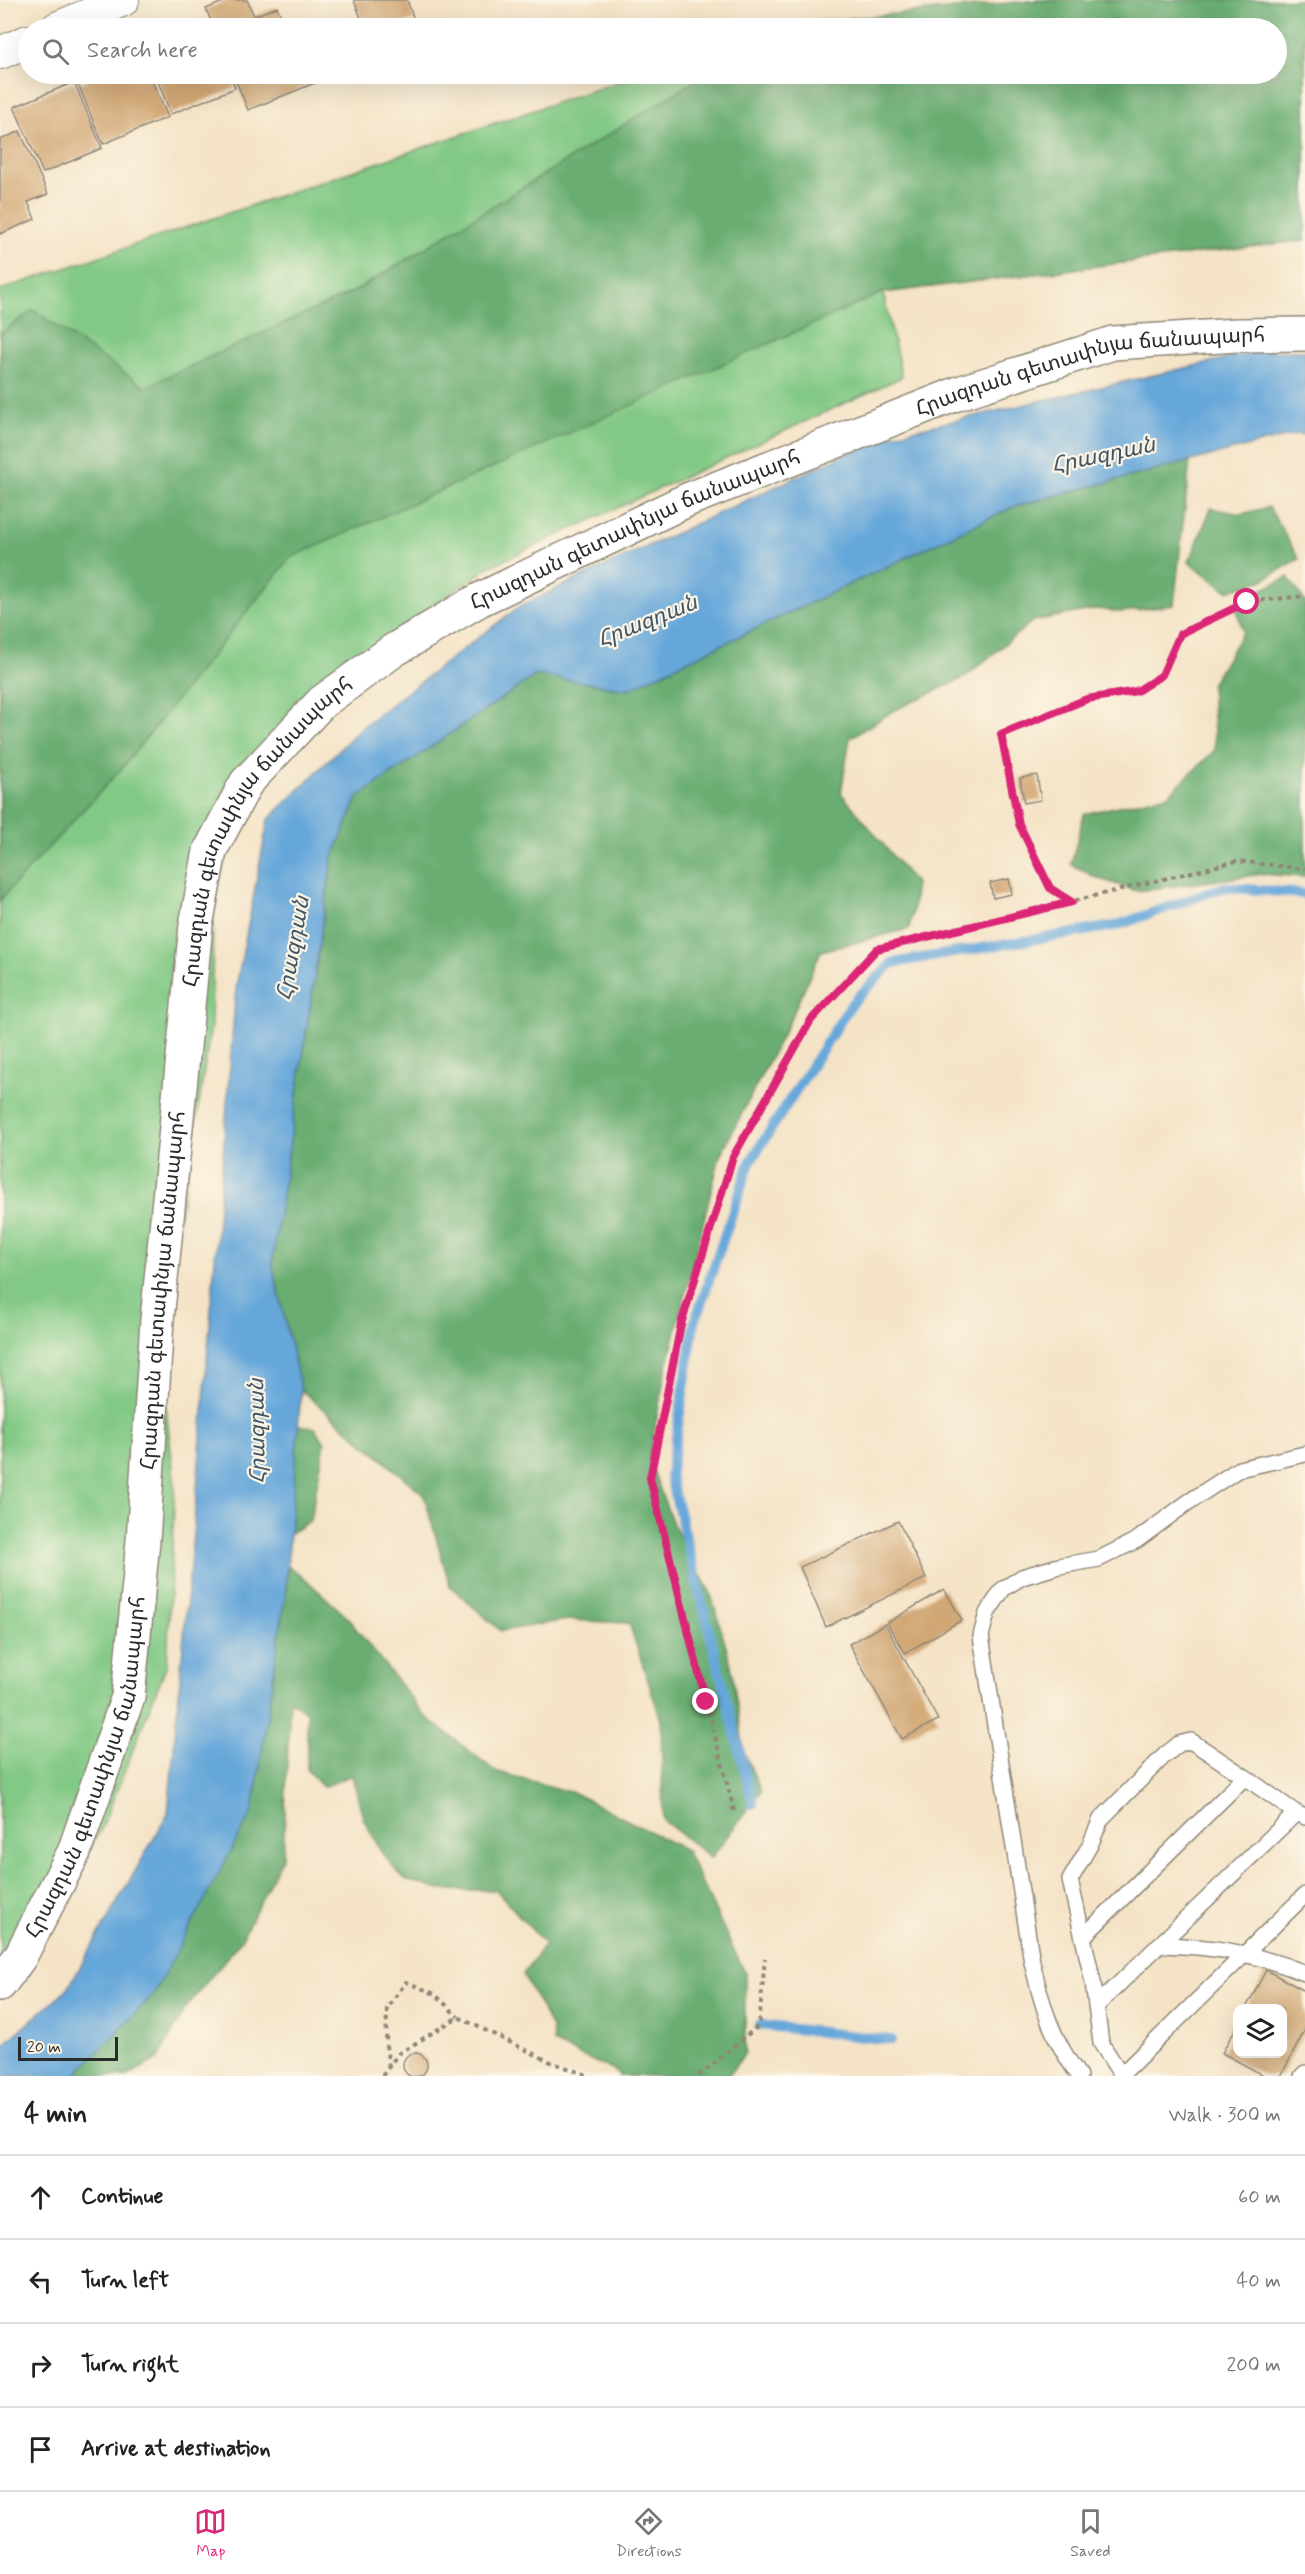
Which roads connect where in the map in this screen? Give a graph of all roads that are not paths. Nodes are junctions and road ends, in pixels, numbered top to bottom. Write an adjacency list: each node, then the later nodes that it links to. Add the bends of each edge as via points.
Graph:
1 (123, 0): 2 (street)
2 (81, 18)
3 (18, 45): 4 (street)
4 (0, 53)
5 (1305, 334): 14 (street, Հրազդան գետափնյա ճանապարհ, via 1113,343 959,393 687,500 479,600 394,650 321,702 246,783 210,851 196,925 157,1320 128,1697 74,1852 20,1957)
6 (1305, 1454): 17 (lane, via 1239,1469 1137,1540 1099,1559 1022,1576 1003,1589 987,1612 981,1636 1032,1962 1042,2006 1059,2048)
7 (1245, 1777): 8 (lane); 10 (lane); 10 (lane, via 1191,1742 1179,1744 1132,1786 1101,1820 1070,1880)
8 (1300, 1815): 11 (lane)
9 (1305, 1895): 12 (lane)
10 (1083, 1937): 15 (lane)
11 (1159, 1945): 12 (lane, via 1203,1946); 15 (lane)
12 (1245, 1953): 13 (lane); 16 (lane)
13 (1305, 1973)
14 (0, 1984)
15 (1096, 2006): 16 (lane, via 1101,2043)
16 (1122, 2075)
17 (1079, 2076)

